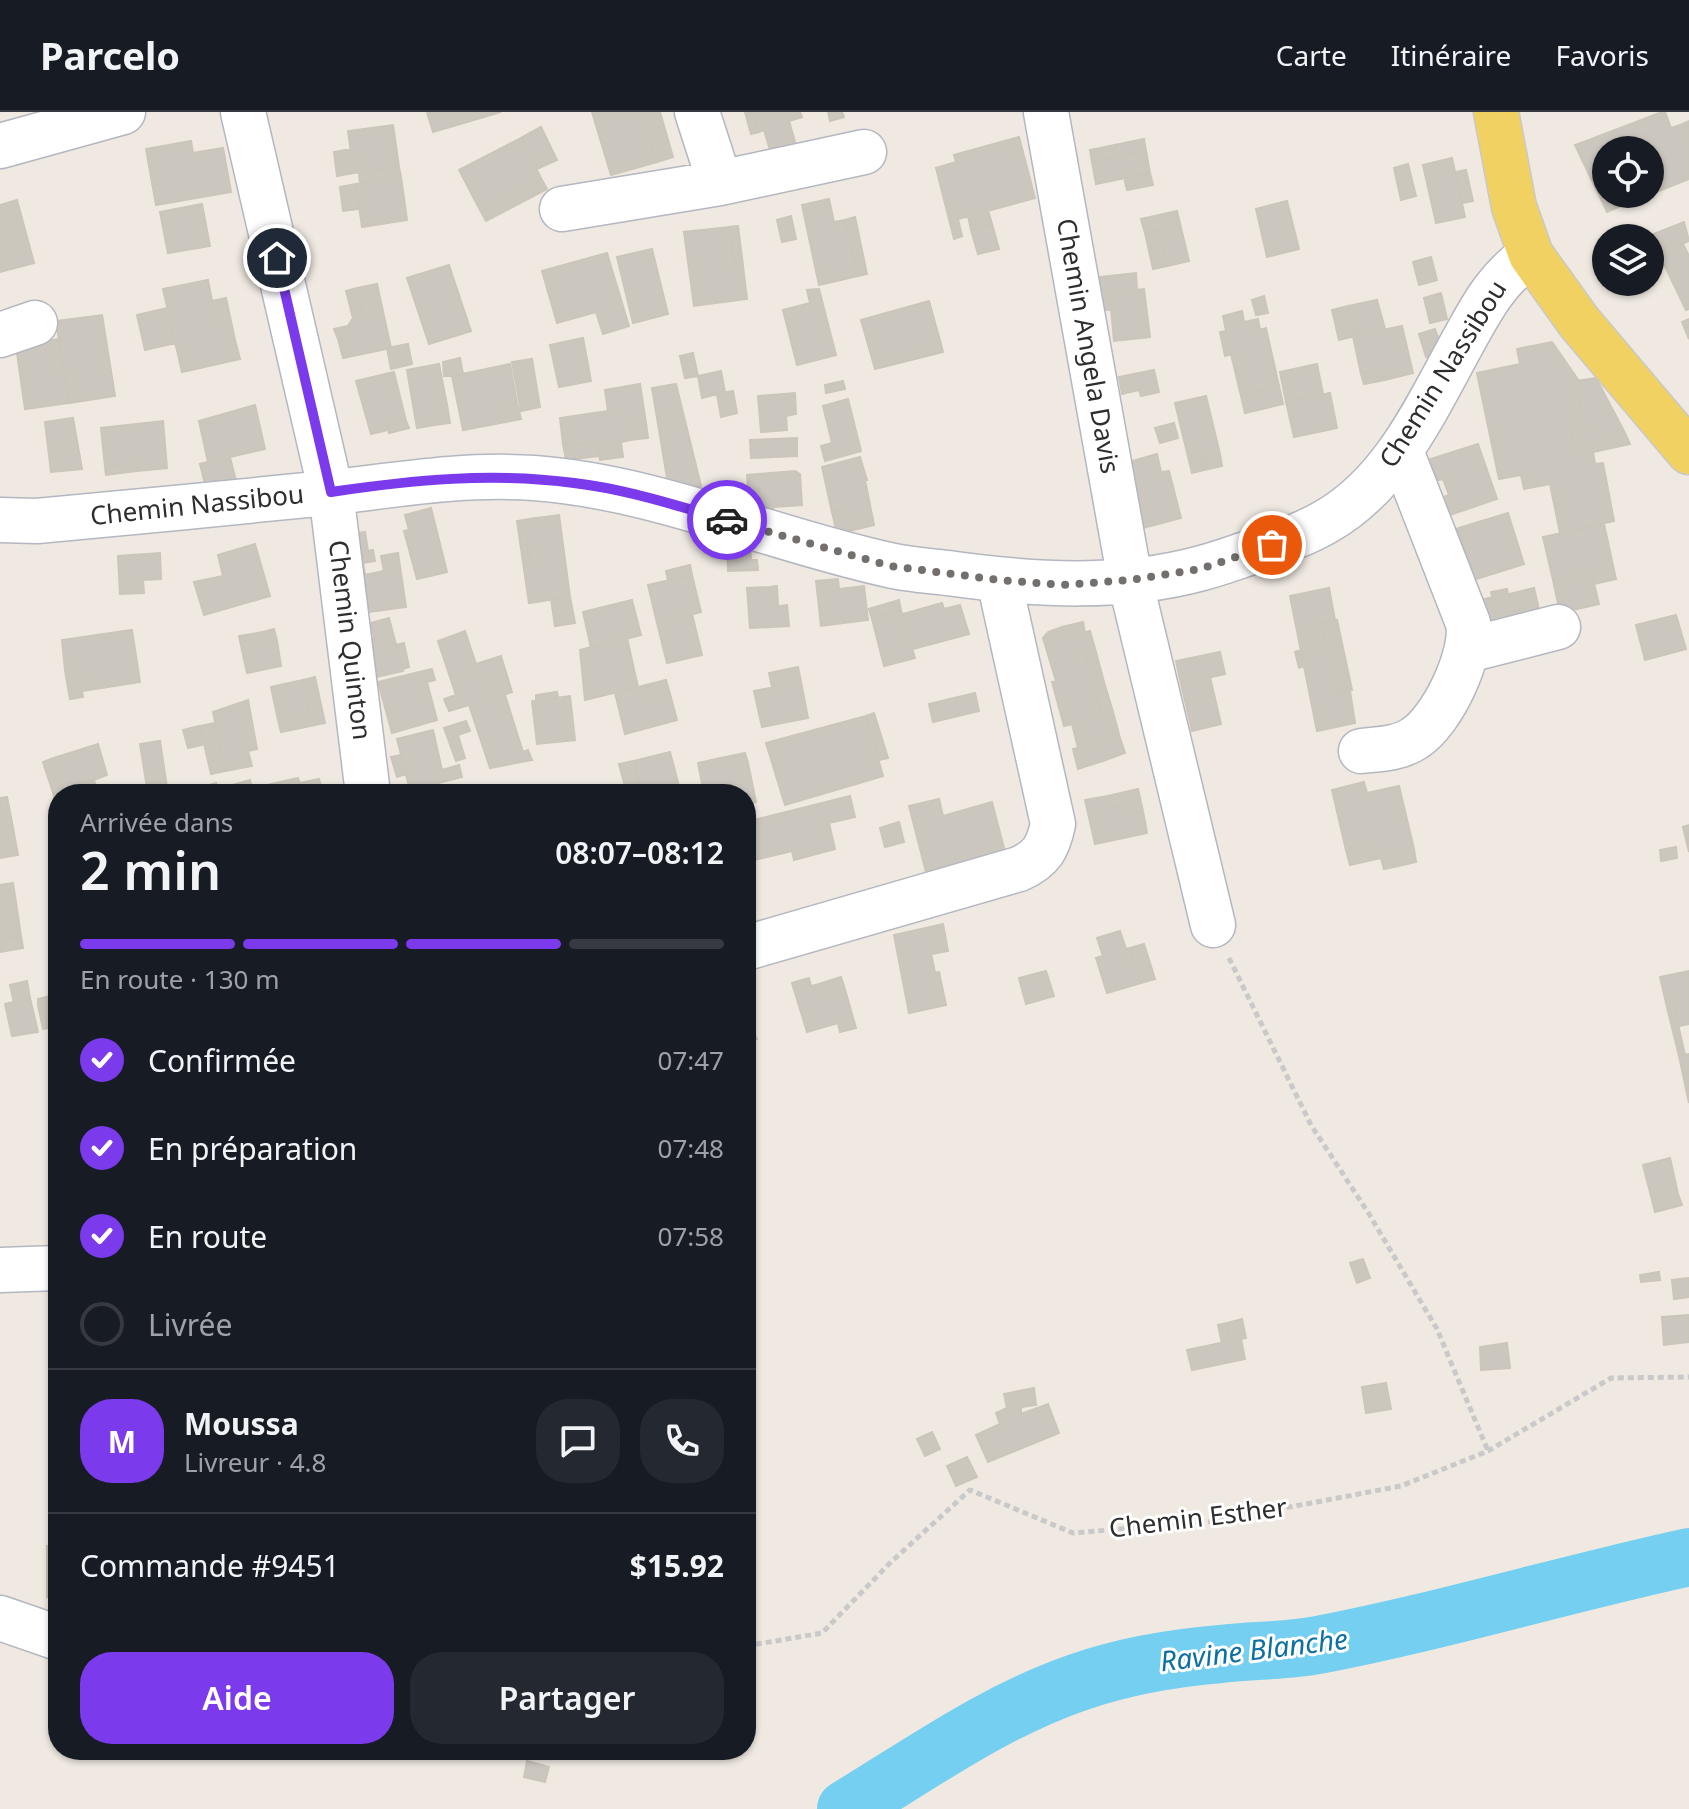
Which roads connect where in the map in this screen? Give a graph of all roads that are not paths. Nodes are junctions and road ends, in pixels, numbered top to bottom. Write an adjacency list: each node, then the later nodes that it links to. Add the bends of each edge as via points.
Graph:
1 (123, 112): 6 (street)
2 (243, 112): 13 (street, Chemin Quinton)
3 (697, 112): 8 (street)
4 (1046, 112): 16 (street, Chemin Angela Davis)
5 (1496, 112): 10 (main road, via 1514,207)
6 (0, 146)
7 (864, 152): 8 (street)
8 (720, 183): 9 (street)
9 (562, 209)
10 (1531, 255): 11 (main road, via 1579,322); 12 (street, Chemin Nassibou, via 1491,290)
11 (1684, 435)
12 (1401, 451): 16 (street, Chemin Nassibou, via 1358,499 1296,537 1200,569); 18 (street, via 1468,623)
13 (331, 492): 14 (street, Chemin Nassibou, via 37,521); 15 (street, Chemin Nassibou, via 491,477 577,483 646,497 890,566); 20 (street, Chemin Quinton)
14 (0, 520)
15 (999, 580): 16 (street, Chemin Nassibou, via 1062,585); 22 (street, via 1053,824 1047,848 1019,869)
16 (1130, 580): 21 (street, Chemin Angela Davis)
17 (1558, 627): 18 (street)
18 (1468, 650): 19 (street, via 1428,727 1398,746)
19 (1361, 751)
20 (367, 784)
21 (1213, 925)
22 (756, 945)
23 (48, 1268): 24 (street)
24 (0, 1270)
25 (0, 1618): 26 (street)
26 (48, 1635)

